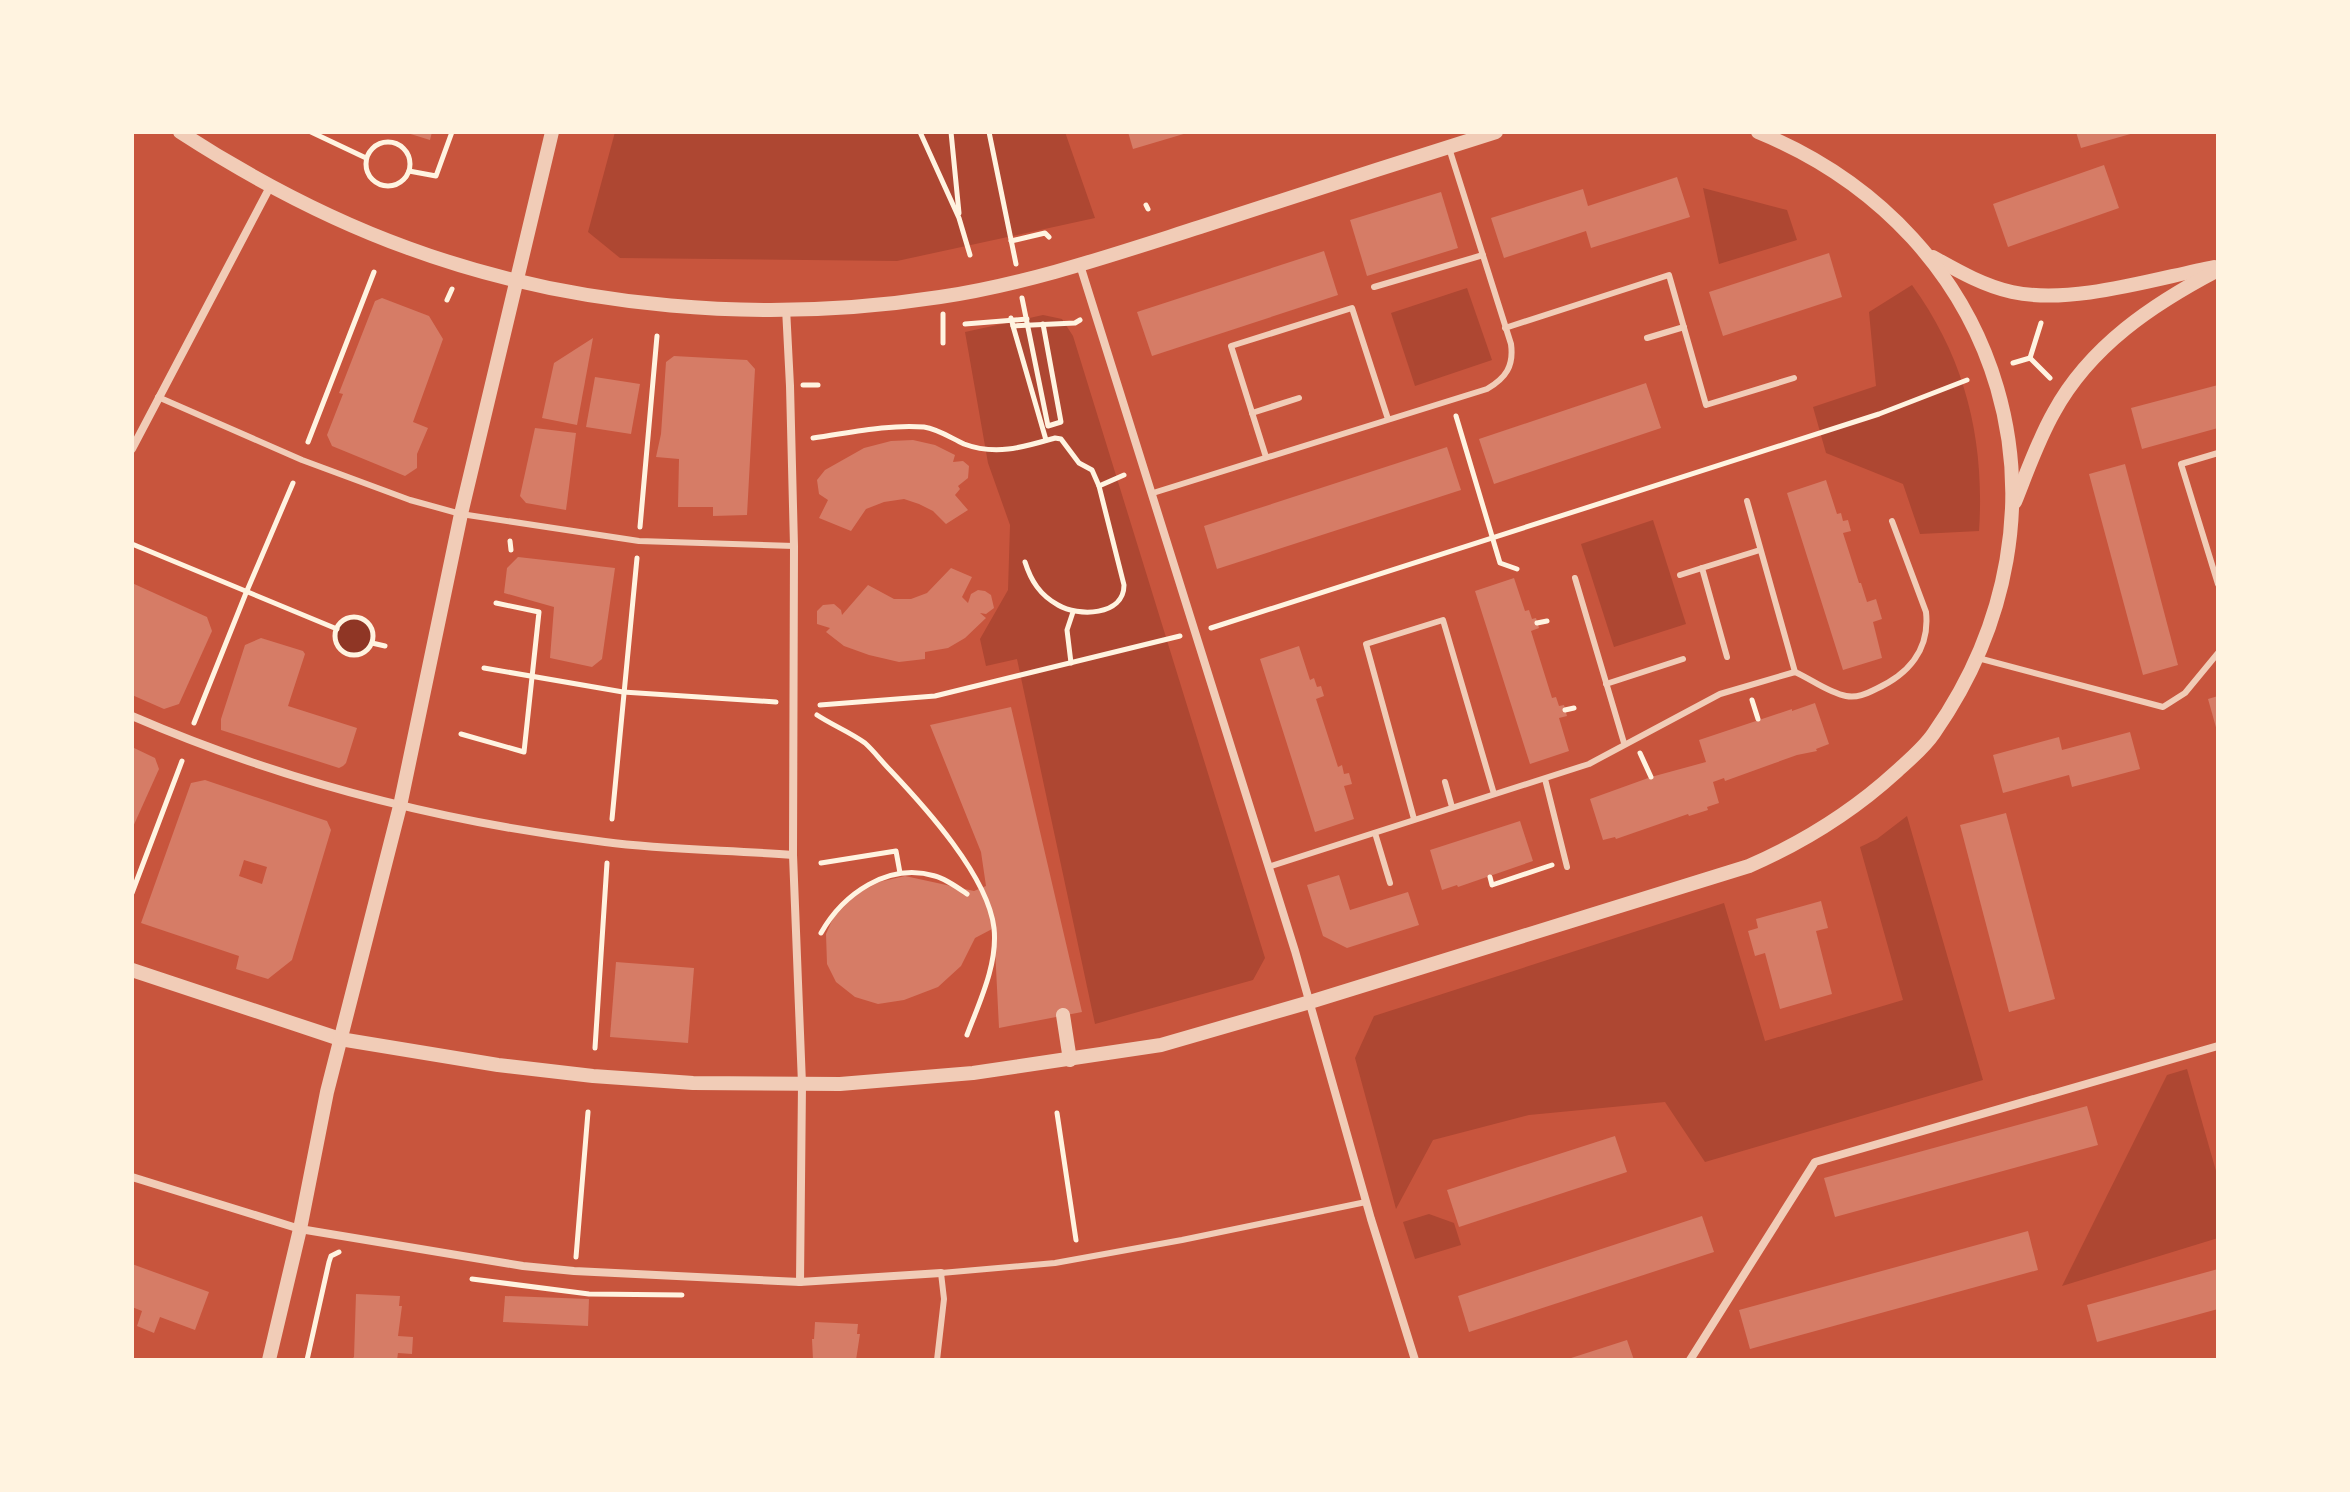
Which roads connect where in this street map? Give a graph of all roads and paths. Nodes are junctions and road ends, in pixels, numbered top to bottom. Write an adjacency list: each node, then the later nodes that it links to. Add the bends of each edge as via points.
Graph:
1 (180, 132): 12 (street)
2 (311, 132): 10 (path)
3 (452, 132): 11 (path, via 436,176)
4 (552, 132): 22 (street)
5 (920, 132): 13 (path)
6 (951, 132): 13 (path)
7 (1496, 132): 9 (street)
8 (1758, 132): 16 (street, via 1810,155 1860,188)
9 (1449, 148): 18 (lane); 19 (street)
10 (366, 158): 11 (path, via 367,172 382,186 402,182); 11 (path, via 376,146 398,144 409,155)
11 (409, 171)
12 (272, 185): 22 (street, via 376,236); 45 (street)
13 (959, 218): 17 (path)
14 (1049, 237): 15 (path, via 1045,233)
15 (1011, 241)
16 (1926, 253): 20 (street, via 1989,285 2042,296); 62 (street, via 1959,299 1989,361 2010,449)
17 (970, 255)
18 (1483, 255): 23 (lane); 36 (lane)
19 (1080, 265): 25 (street); 60 (street)
20 (2218, 268): 62 (street, via 2136,319 2077,377 2053,413)
21 (374, 272): 53 (path)
22 (517, 280): 27 (street, via 687,306); 63 (street)
23 (1374, 287)
24 (452, 289): 26 (path)
25 (942, 297): 27 (street); 39 (path)
26 (447, 300)
27 (786, 308): 69 (street)
28 (1011, 318): 34 (path)
29 (1027, 319): 32 (path)
30 (1080, 320): 33 (path)
31 (2041, 323): 40 (path)
32 (965, 324)
33 (1043, 324): 34 (path); 50 (path, via 1061,422)
34 (1013, 326): 52 (path)
35 (1684, 327): 36 (lane, via 1669,275); 38 (lane); 42 (lane, via 1706,405)
36 (1505, 328): 49 (lane, via 1513,358 1498,382)
37 (657, 336): 65 (path)
38 (1647, 338)
39 (943, 343)
40 (2030, 358): 41 (path); 43 (path)
41 (2013, 363)
42 (1794, 378)
43 (2050, 378)
44 (1967, 380): 66 (path, via 1879,414)
45 (158, 397): 54 (street); 63 (lane, via 316,466)
46 (1299, 398): 47 (lane)
47 (1252, 413): 49 (lane, via 1231,346 1352,308); 56 (lane)
48 (1456, 416): 66 (path)
49 (1388, 419): 56 (lane)
50 (1048, 426)
51 (813, 438): 52 (path, via 924,427 991,451)
52 (1046, 440): 59 (path, via 1061,439 1079,463 1092,470)
53 (308, 442)
54 (132, 449)
55 (2218, 453): 78 (lane, via 2181,464)
56 (1266, 457): 60 (lane)
57 (1124, 475): 59 (path)
58 (293, 483): 79 (path)
59 (1099, 486): 81 (path, via 1124,593 1105,609)
60 (1153, 493): 125 (street)
61 (1747, 501): 71 (lane)
62 (2012, 510): 91 (street, via 2005,572)
63 (461, 514): 69 (lane, via 639,541); 116 (street)
64 (1892, 521): 95 (lane, via 1926,612 1927,634 1920,652 1897,678 1857,696 1843,696)
65 (640, 527)
66 (1492, 538): 75 (path, via 1500,563); 84 (path)
67 (510, 541): 70 (path)
68 (132, 544): 79 (path)
69 (794, 546): 121 (street)
70 (511, 550)
71 (1760, 550): 74 (lane); 95 (lane)
72 (637, 558): 98 (path)
73 (1025, 562): 81 (path, via 1036,587)
74 (1702, 568): 76 (lane); 90 (lane)
75 (1517, 569)
76 (1680, 575)
77 (1575, 578): 97 (lane)
78 (2218, 584)
79 (246, 593): 85 (path); 107 (path)
80 (496, 603): 96 (path, via 539,612)
81 (1073, 612): 93 (path, via 1067,630)
82 (1547, 621): 83 (path)
83 (1537, 623)
84 (1211, 628)
85 (337, 629): 87 (path, via 358,617 369,623); 87 (path, via 335,641 346,653 364,653)
86 (1174, 638): 93 (path)
87 (372, 643): 88 (path)
88 (385, 646)
89 (2218, 653): 91 (lane, via 2185,693 2163,707)
90 (1727, 657)
91 (1978, 658): 134 (street, via 1933,735 1915,755 1854,808 1794,846 1749,866)
92 (1683, 659): 97 (lane)
93 (1071, 663): 101 (path, via 935,696)
94 (484, 668): 96 (path)
95 (1795, 672): 109 (lane, via 1720,694)
96 (533, 678): 98 (path); 108 (path, via 524,752)
97 (1606, 684): 109 (lane)
98 (623, 692): 100 (path); 118 (path)
99 (1752, 700): 106 (path)
100 (776, 702)
101 (820, 705)
102 (1574, 708): 103 (path)
103 (1565, 710)
104 (817, 715): 136 (path, via 865,744 907,788 957,848 979,889 994,928 992,954)
105 (132, 716): 116 (street, via 230,755)
106 (1758, 719)
107 (194, 723)
108 (461, 734)
109 (1624, 743): 113 (lane, via 1589,764)
110 (1640, 752): 112 (path)
111 (182, 761): 130 (path)
112 (1651, 777)
113 (1545, 779): 115 (lane); 126 (lane)
114 (1445, 782): 117 (lane)
115 (1494, 794): 117 (lane); 119 (lane, via 1443,620 1378,640 1366,644)
116 (400, 806): 121 (street, via 606,842); 137 (street)
117 (1452, 807): 119 (lane)
118 (612, 819)
119 (1414, 819): 120 (lane)
120 (1375, 833): 125 (lane); 129 (lane)
121 (793, 855): 141 (street)
122 (607, 863): 139 (path)
123 (821, 863): 127 (path, via 896,851)
124 (1552, 865): 128 (path, via 1492,885)
125 (1268, 867): 134 (street)
126 (1567, 867)
127 (900, 873): 131 (path, via 936,876); 132 (path, via 853,893)
128 (1490, 877)
129 (1390, 883)
130 (132, 893)
131 (967, 894)
132 (821, 933)
133 (132, 970): 137 (street)
134 (1310, 1002): 140 (street, via 1161,1045); 145 (street)
135 (1063, 1015): 140 (street)
136 (967, 1035)
137 (340, 1039): 141 (street, via 593,1076); 146 (street)
138 (2218, 1046): 156 (street, via 1815,1162)
139 (595, 1048)
140 (1070, 1060): 141 (street, via 909,1079)
141 (802, 1084): 151 (street)
142 (588, 1112): 149 (path)
143 (1057, 1113): 147 (path)
144 (132, 1177): 146 (street)
145 (1366, 1202): 150 (lane, via 1055,1263); 155 (street)
146 (300, 1229): 151 (street, via 536,1267); 152 (street)
147 (1076, 1240)
148 (342, 1251): 153 (path, via 329,1262)
149 (576, 1258)
150 (941, 1273): 151 (street); 154 (lane, via 944,1299)
151 (800, 1282)
152 (269, 1360)
153 (307, 1360)
154 (937, 1360)
155 (1415, 1360)
156 (1690, 1360)

